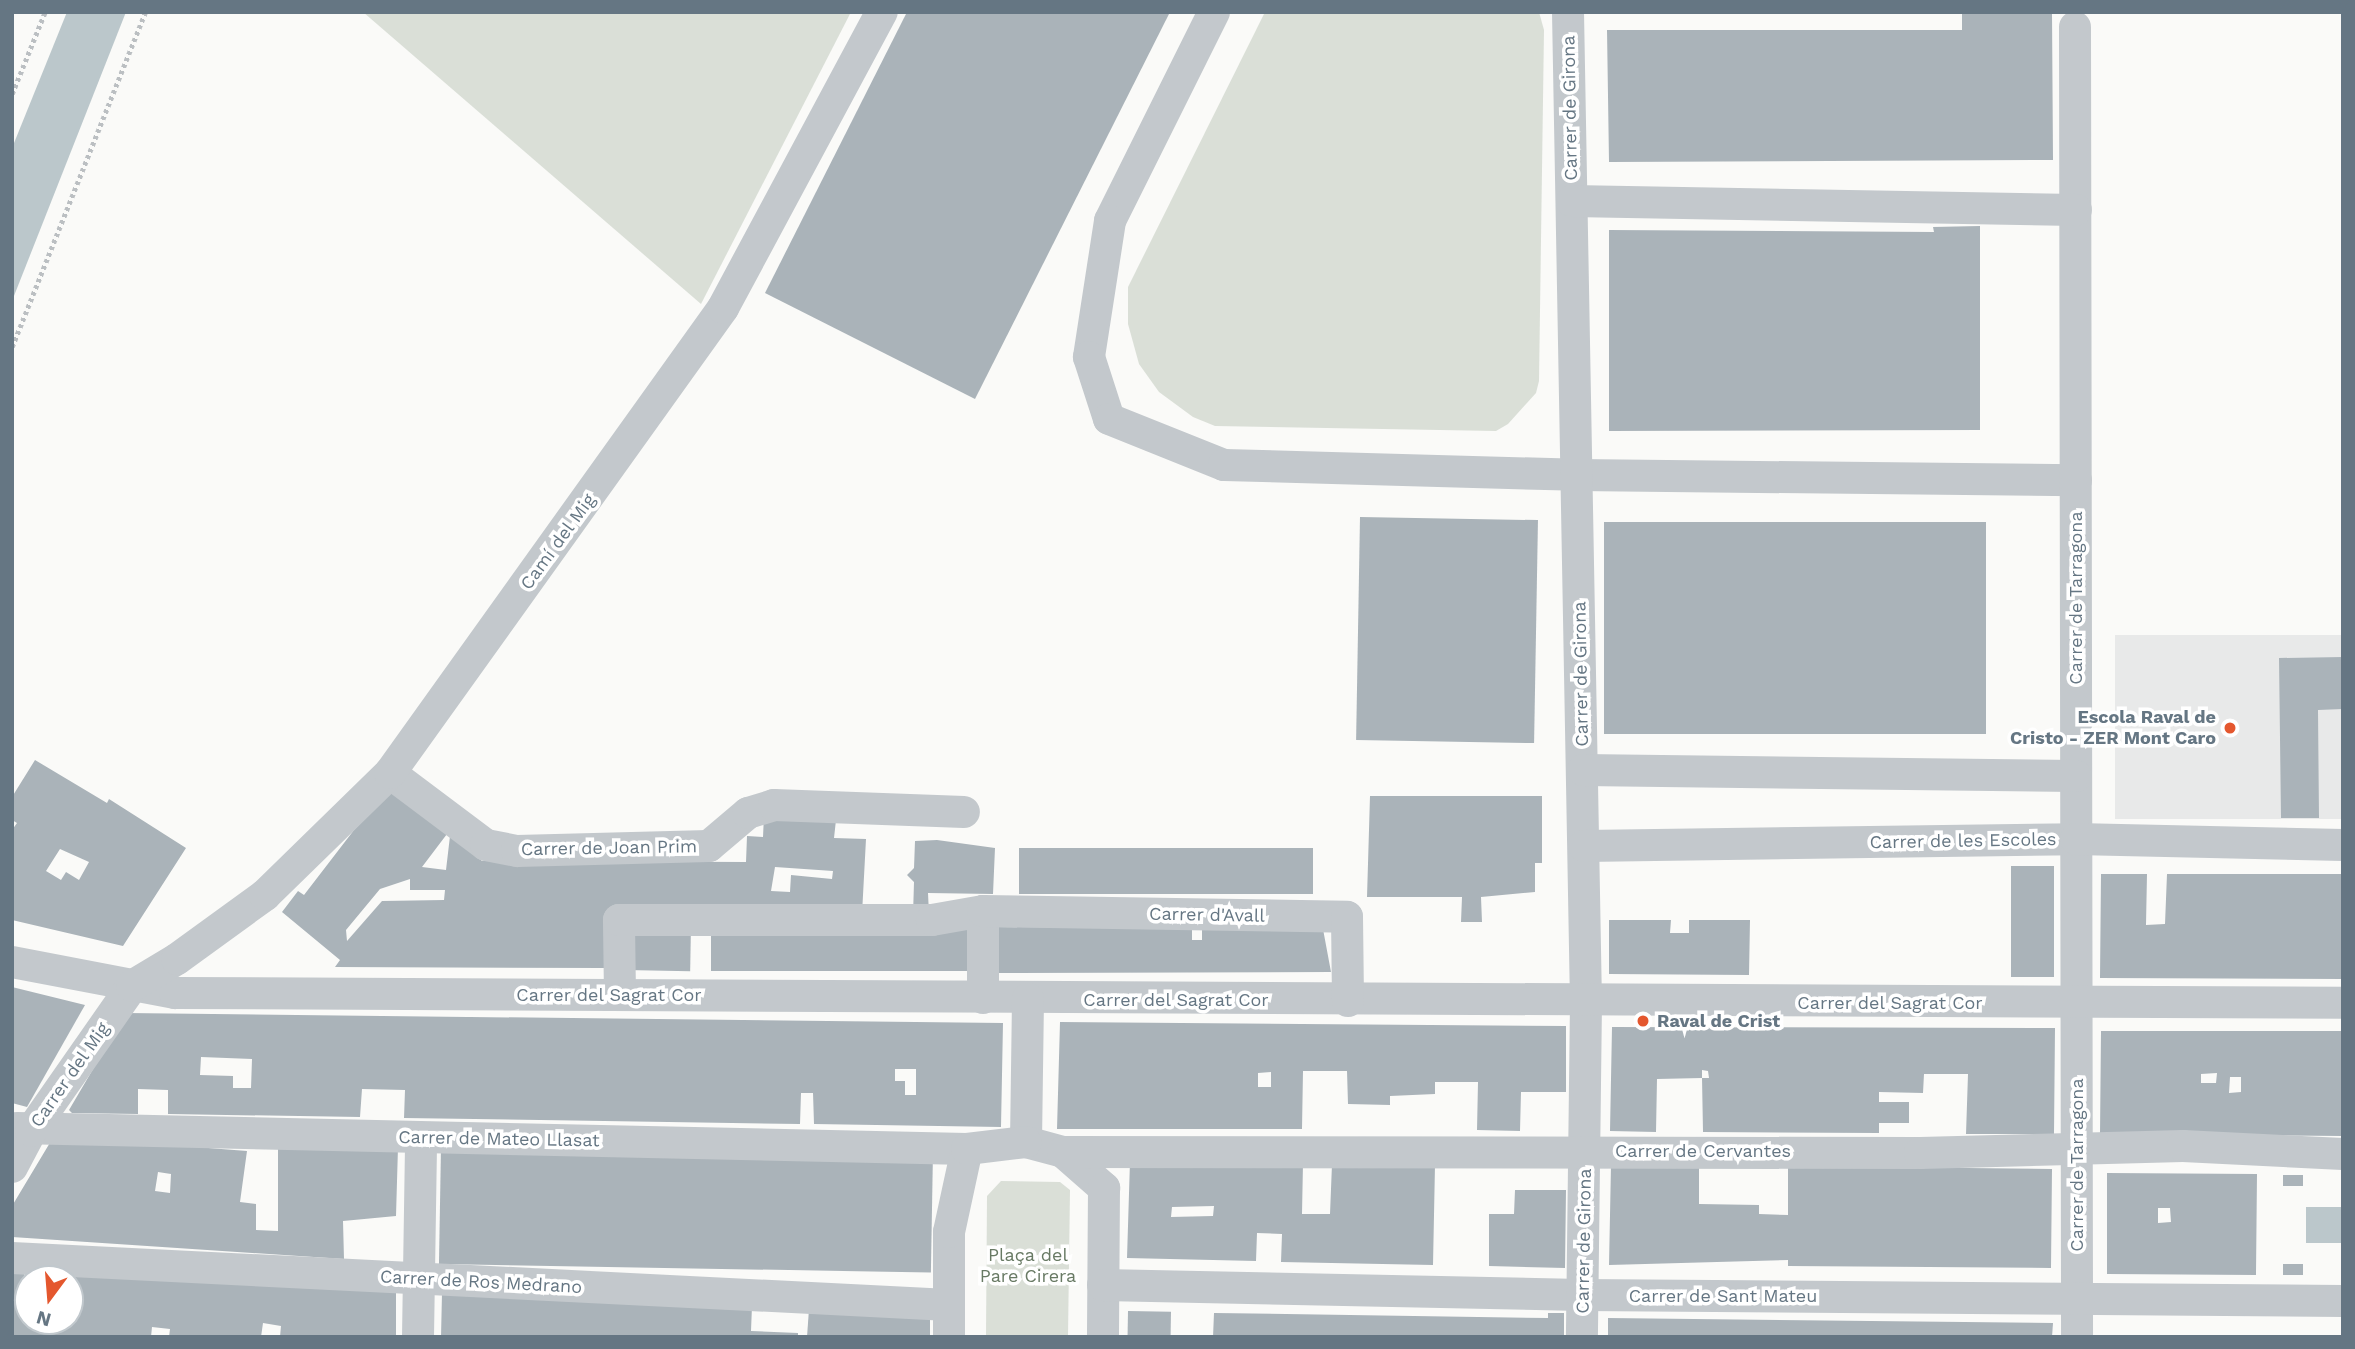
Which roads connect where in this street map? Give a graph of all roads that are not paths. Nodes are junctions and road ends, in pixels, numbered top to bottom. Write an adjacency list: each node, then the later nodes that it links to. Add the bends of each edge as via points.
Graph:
1 (882, 12): 10 (street, Camí del Mig, via 723,308)
2 (1214, 12): 7 (street, via 1110,221 1089,357 1109,419 1224,465)
3 (1568, 12): 5 (street, Carrer de Girona)
4 (2075, 27): 6 (street, Carrer de Tarragona)
5 (1572, 201): 6 (street); 7 (street, Carrer de Girona)
6 (2076, 210): 8 (street, Carrer de Tarragona)
7 (1577, 475): 8 (street); 9 (street, Carrer de Girona)
8 (2076, 480): 11 (street, Carrer de Tarragona)
9 (1583, 770): 11 (street); 15 (street, Carrer de Girona)
10 (390, 773): 12 (street, Carrer de Joan Prim, via 486,845 517,851 709,846 748,813 774,805); 18 (street, Camí del Mig, via 265,895)
11 (2077, 776): 13 (street, Carrer de Tarragona)
12 (964, 812)
13 (2076, 839): 14 (street, Carrer de les Escoles); 15 (street, Carrer de les Escoles); 25 (street, Carrer de Tarragona)
14 (2343, 845)
15 (1584, 846): 23 (street, Carrer de Girona)
16 (984, 911): 19 (street, Carrer d'Avall, via 932,920 620,920); 20 (street); 22 (street, Carrer d'Avall, via 1348,917)
17 (12, 962): 18 (street, Carrer del Sagrat Cor)
18 (132, 986): 19 (street, Carrer del Sagrat Cor, via 175,993); 26 (street, Carrer del Mig)
19 (620, 995): 20 (street, Carrer del Sagrat Cor)
20 (983, 998): 21 (street, Carrer del Sagrat Cor)
21 (1028, 999): 22 (street, Carrer del Sagrat Cor); 28 (street)
22 (1348, 1001): 23 (street, Carrer del Sagrat Cor)
23 (1586, 1002): 25 (street, Carrer del Sagrat Cor); 31 (street, Carrer de Girona)
24 (2343, 1003): 25 (street, Carrer del Sagrat Cor)
25 (2077, 1004): 30 (street, Carrer de Tarragona)
26 (22, 1129): 27 (street, Carrer de Mateo Llasat); 34 (street, Carrer del Mig)
27 (421, 1138): 29 (street, Carrer de Mateo Llasat); 36 (street)
28 (1026, 1142): 29 (street); 32 (street)
29 (967, 1149): 41 (street, via 949,1232)
30 (2076, 1149): 31 (street, Carrer de Cervantes); 33 (street, Carrer de Cervantes, via 2183,1146); 39 (street, Carrer de Tarragona)
31 (1586, 1151): 32 (street, Carrer de Cervantes); 38 (street, Carrer de Girona)
32 (1063, 1152): 37 (street, via 1104,1188)
33 (2343, 1154)
34 (12, 1167)
35 (12, 1258): 36 (street, Carrer de Ros Medrano)
36 (417, 1279): 41 (street, Carrer de Ros Medrano); 42 (street)
37 (1103, 1285): 38 (street, Carrer de Sant Mateu); 44 (street)
38 (1582, 1295): 39 (street, Carrer de Sant Mateu); 45 (street, Carrer de Girona)
39 (2077, 1298): 40 (street, Carrer de Sant Mateu); 46 (street, Carrer de Tarragona)
40 (2343, 1300)
41 (949, 1305): 43 (street)
42 (418, 1337)
43 (949, 1337)
44 (1103, 1337)
45 (1582, 1337)
46 (2077, 1337)

